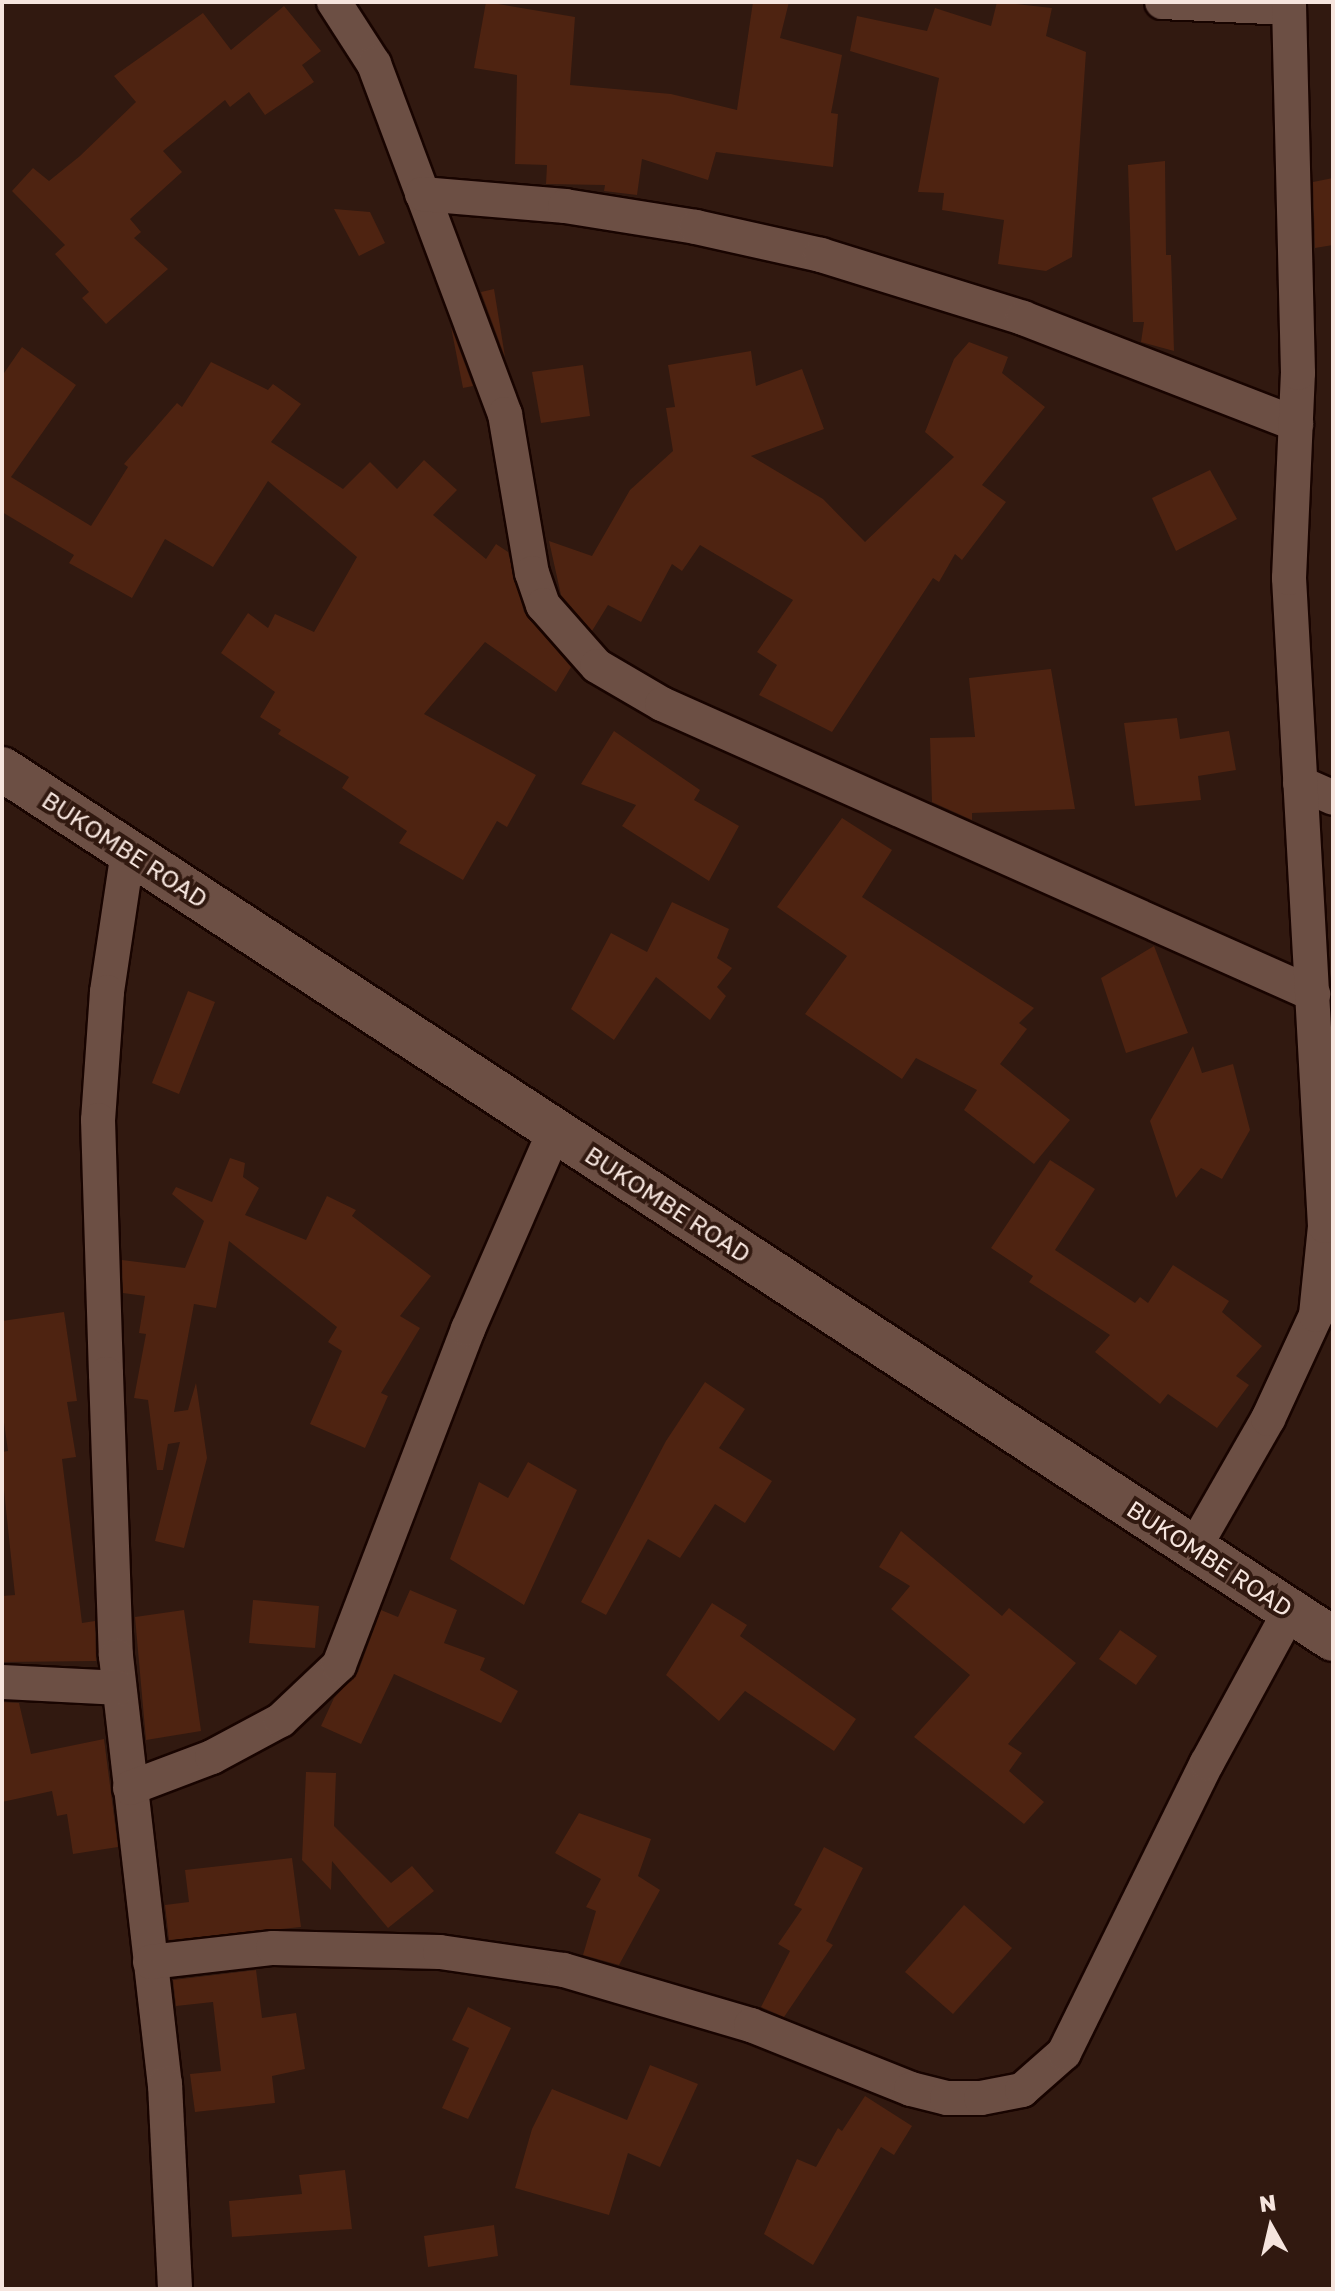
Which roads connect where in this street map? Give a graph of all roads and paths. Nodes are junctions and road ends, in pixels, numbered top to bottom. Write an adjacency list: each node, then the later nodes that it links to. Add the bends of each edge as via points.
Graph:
1 (334, 2): 4 (street, via 374,64)
2 (1162, 2): 3 (street)
3 (1289, 5): 5 (street)
4 (422, 194): 5 (street, via 565,206 696,227 821,255 1023,318); 10 (street, via 505,414 532,573 543,605 597,666 662,704)
5 (1296, 424): 7 (street, via 1289,578)
6 (2, 769): 9 (main road, BUKOMBE ROAD)
7 (1300, 783): 8 (street); 10 (street)
8 (1333, 798)
9 (128, 851): 11 (main road, BUKOMBE ROAD); 16 (street, via 107,992 98,1120)
10 (1313, 994): 12 (street, via 1325,1226 1316,1315 1268,1419)
11 (555, 1130): 12 (main road, BUKOMBE ROAD); 17 (street, via 468,1329 339,1665 281,1720 212,1757)
12 (1194, 1548): 13 (main road, BUKOMBE ROAD)
13 (1290, 1611): 14 (main road, BUKOMBE ROAD); 18 (street, via 1207,1763 1064,2053 1022,2090 947,2098 911,2089 751,2025 533,1966 440,1952 273,1948)
14 (1333, 1639)
15 (2, 1682): 16 (street)
16 (119, 1688): 17 (street)
17 (130, 1788): 18 (street)
18 (150, 1962): 19 (street, via 165,2084)
19 (175, 2289)

